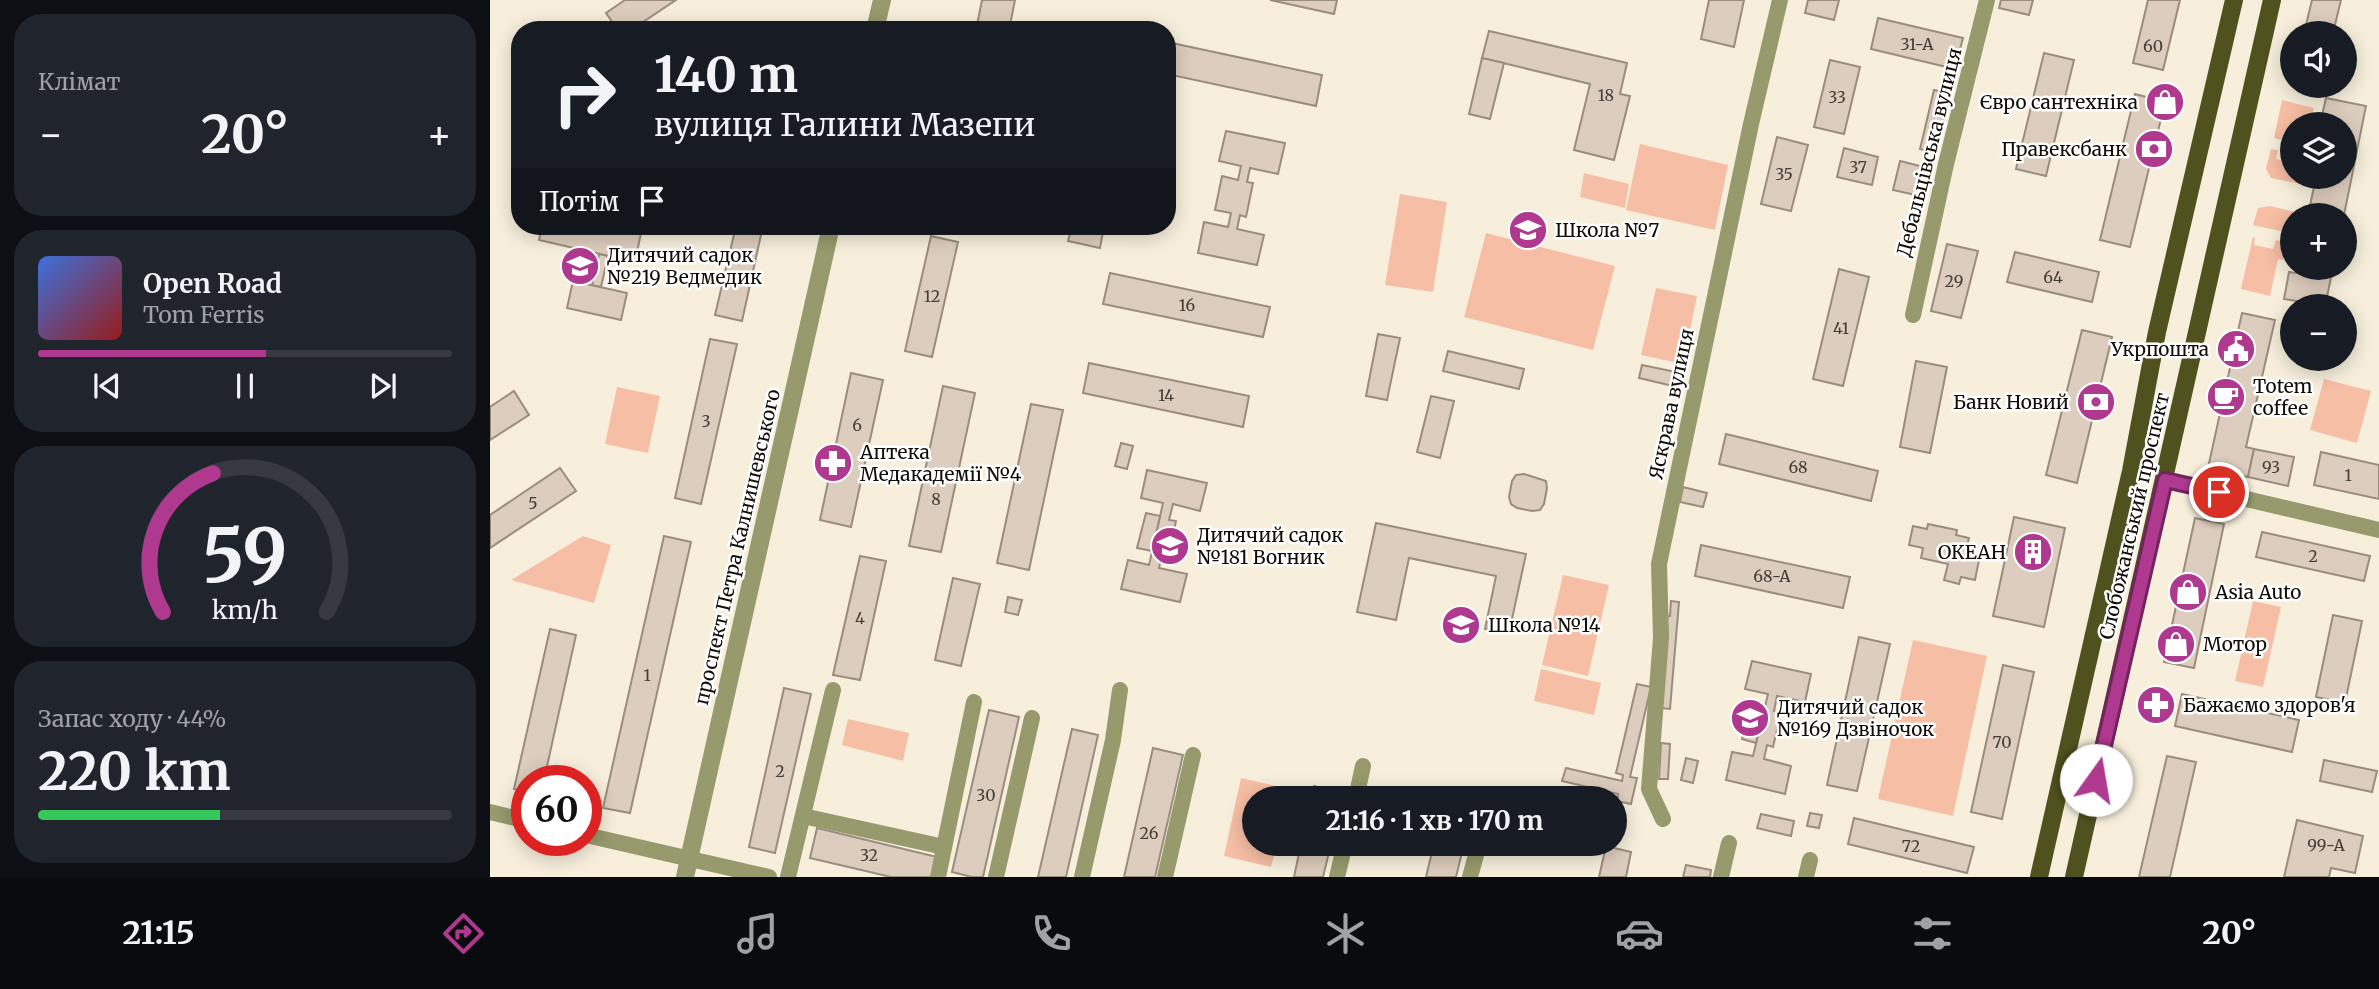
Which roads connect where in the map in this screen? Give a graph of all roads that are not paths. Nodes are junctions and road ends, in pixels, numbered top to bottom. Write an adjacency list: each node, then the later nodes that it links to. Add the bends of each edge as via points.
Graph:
1 (882, 0): 6 (street)
2 (1780, 0): 21 (street, Яскрава вулиця, via 1659,564 1661,638 1649,789)
3 (1987, 0): 8 (street, Дебальцівська вулиця)
4 (2234, 0): 40 (main road, Слобожанський проспект)
5 (2272, 0): 9 (main road, Слобожанський проспект)
6 (877, 21)
7 (829, 235): 27 (street, проспект Петра Калнишевського)
8 (1913, 315)
9 (2165, 480): 10 (street); 41 (main road, Слобожанський проспект)
10 (2379, 530)
11 (833, 690): 19 (street)
12 (1120, 690): 34 (street)
13 (974, 702): 24 (street)
14 (1032, 718): 33 (street)
15 (1193, 755): 35 (street)
16 (1363, 766): 17 (street)
17 (1359, 786)
18 (490, 812): 20 (street)
19 (803, 816): 24 (street); 31 (street)
20 (511, 817)
21 (1663, 819)
22 (602, 839): 27 (street)
23 (1729, 843): 38 (street)
24 (944, 847): 32 (street)
25 (1342, 856): 36 (street)
26 (1476, 856): 37 (street)
27 (689, 859): 29 (street, проспект Петра Калнишевського); 30 (street)
28 (1810, 860): 39 (street)
29 (685, 877)
30 (769, 877)
31 (789, 877)
32 (938, 877)
33 (996, 877)
34 (1082, 877)
35 (1165, 877)
36 (1336, 877)
37 (1471, 877)
38 (1721, 877)
39 (1806, 877)
40 (2039, 877)
41 (2074, 877)

